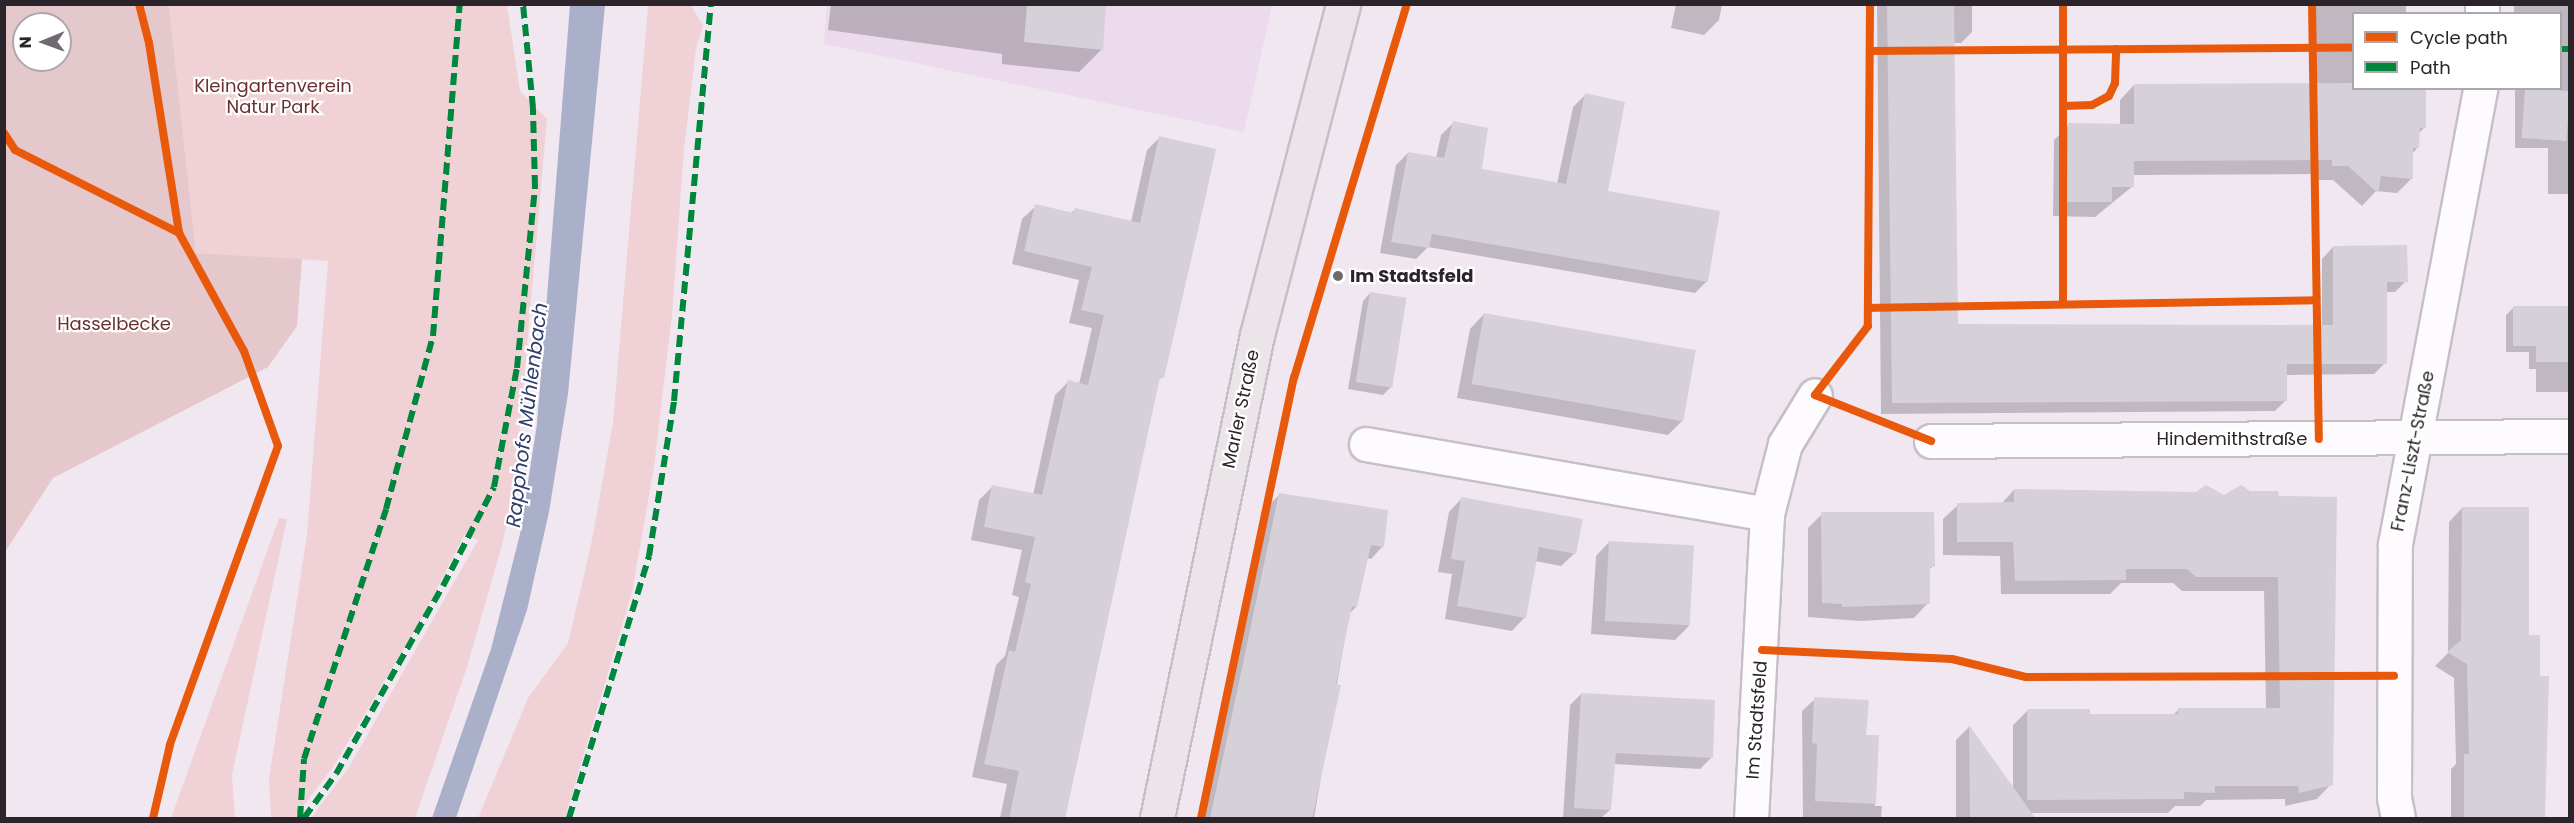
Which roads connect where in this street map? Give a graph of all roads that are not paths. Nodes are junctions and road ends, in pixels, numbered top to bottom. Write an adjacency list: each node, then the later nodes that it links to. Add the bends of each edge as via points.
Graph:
1 (1343, 4): 9 (main road, Marler Straße, via 1257,334)
2 (2480, 90): 5 (street, Franz-Liszt-Straße)
3 (1815, 395): 8 (street, Im Stadtsfeld, via 1785,444)
4 (2570, 436): 5 (street, Hindemithstraße)
5 (2415, 437): 6 (street, Hindemithstraße); 11 (street, Franz-Liszt-Straße, via 2395,544 2394,798)
6 (1931, 441)
7 (1366, 444): 8 (street)
8 (1767, 514): 10 (street, Im Stadtsfeld)
9 (1156, 819)
10 (1751, 819)
11 (2398, 819)

